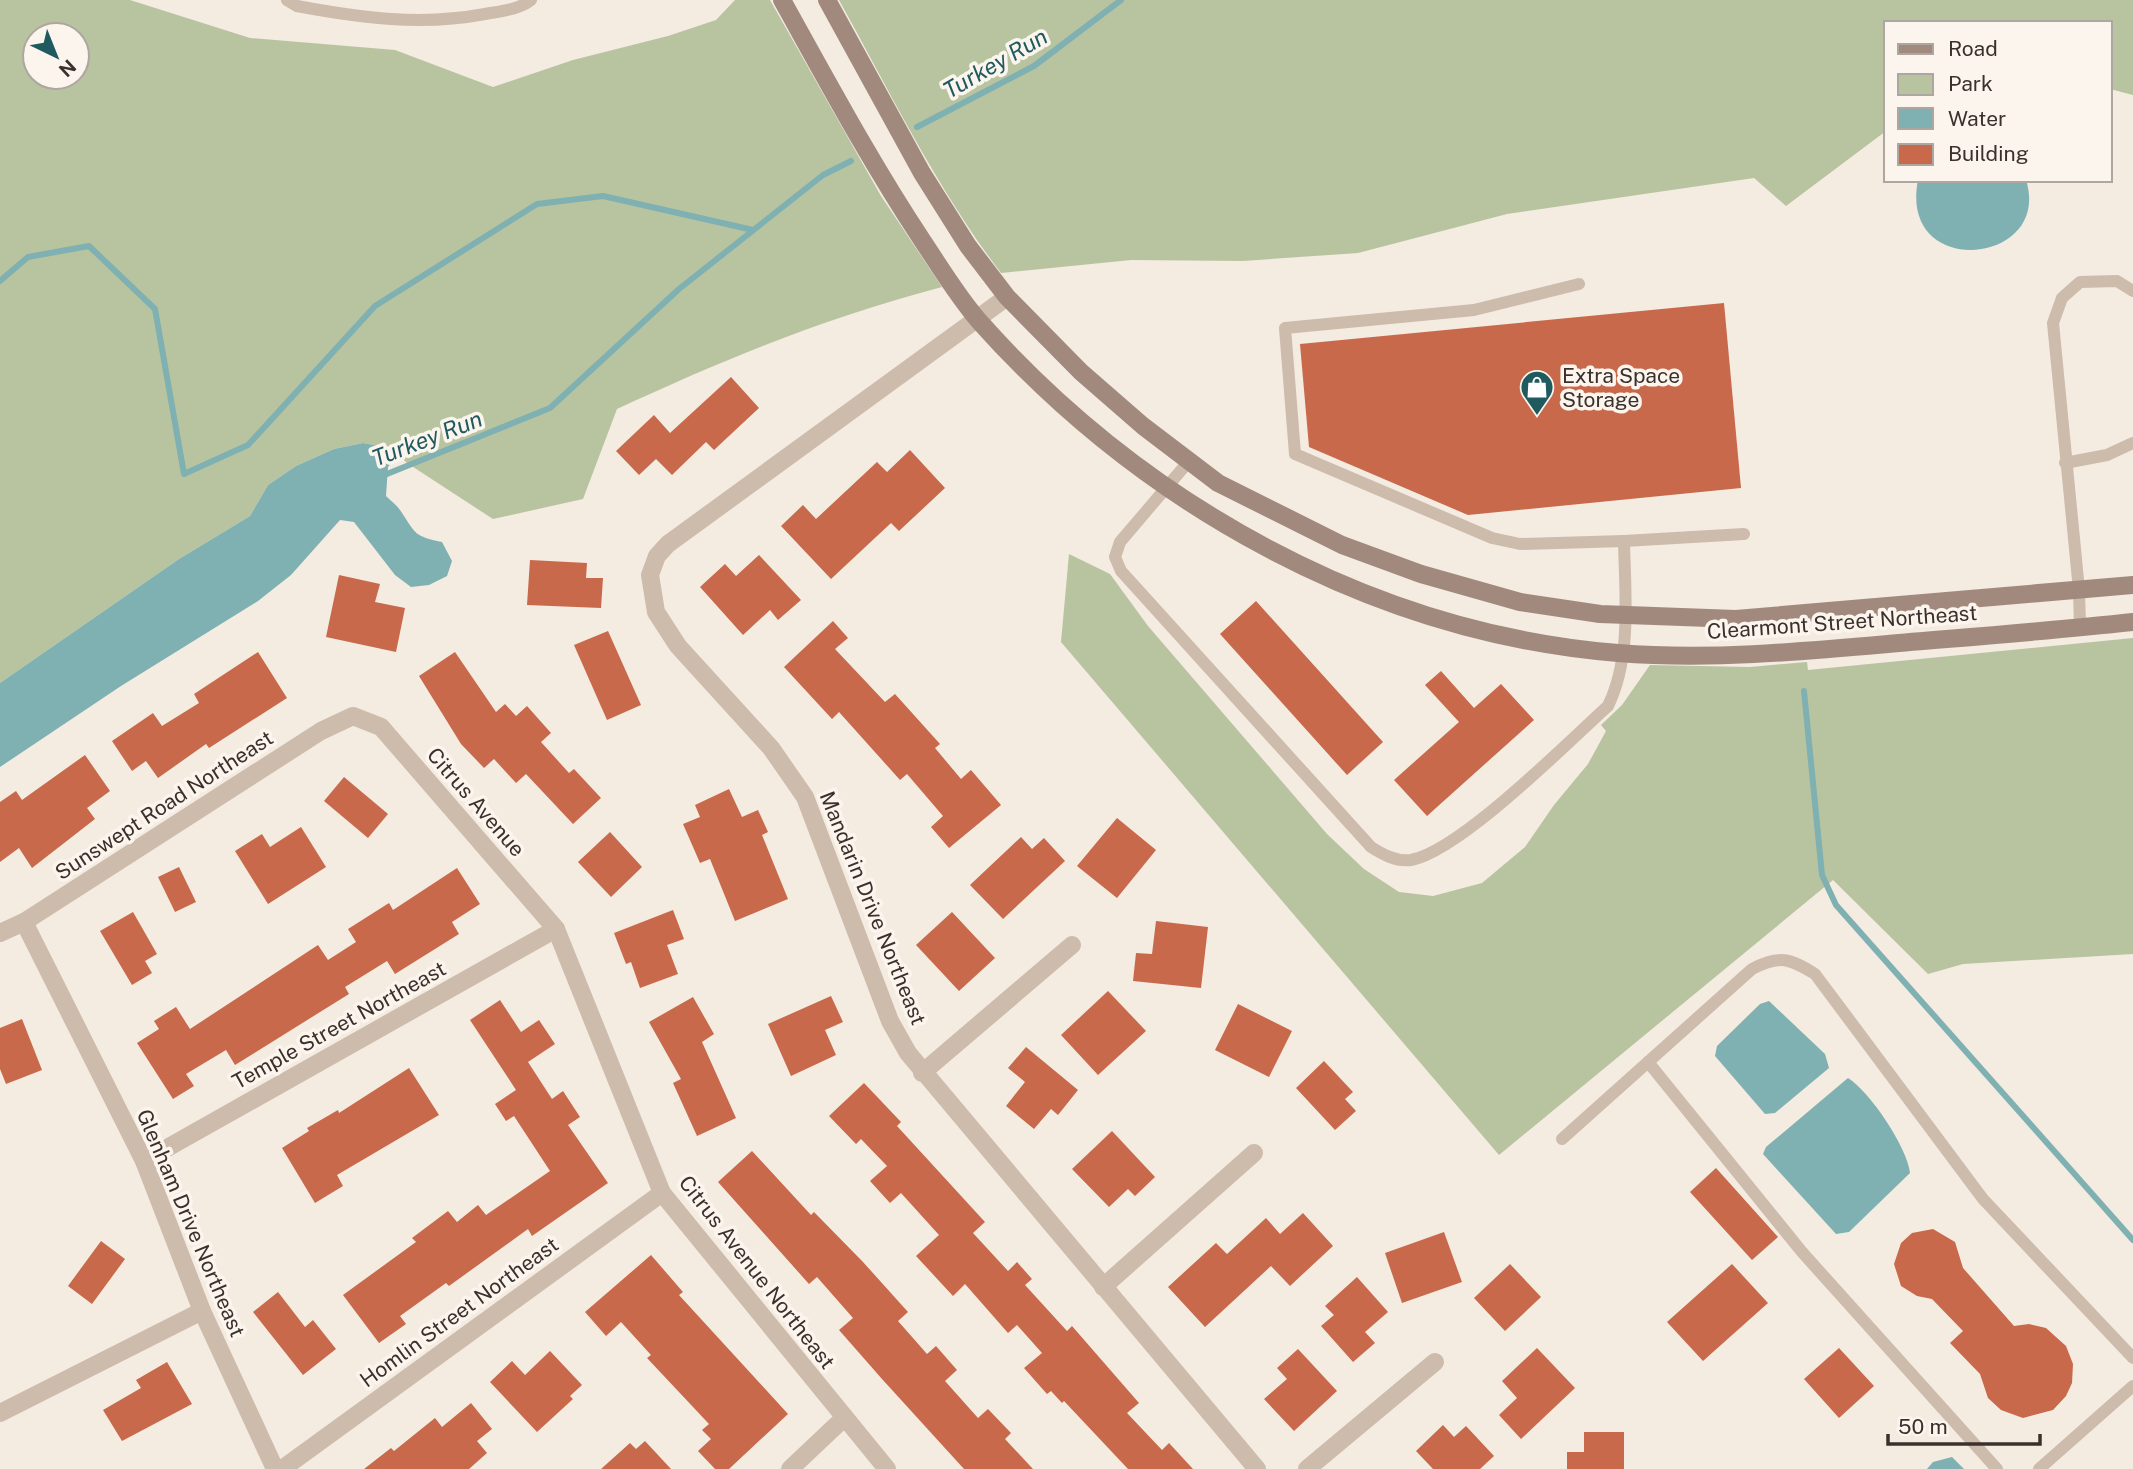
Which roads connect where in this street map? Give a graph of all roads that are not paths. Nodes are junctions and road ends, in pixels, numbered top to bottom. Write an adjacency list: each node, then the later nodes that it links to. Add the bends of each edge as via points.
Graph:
1 (287, 0): 2 (lane, via 297,6 371,20 425,21 512,9)
2 (531, 0)
3 (782, 0): 8 (street, Clearmont Street Northeast, via 890,192)
4 (827, 0): 7 (street, Clearmont Street Northeast, via 922,173)
5 (1579, 284): 14 (lane, via 1474,310 1285,328 1295,454 1492,538 1520,544)
6 (2133, 291): 11 (lane, via 2117,281 2080,282 2062,298 2053,323)
7 (1007, 297): 8 (street, Mandarin Drive Northeast); 10 (street, Clearmont Street Northeast, via 1081,372)
8 (978, 319): 12 (street, Clearmont Street Northeast, via 1111,447); 27 (street, Mandarin Drive Northeast, via 685,530 657,556 650,575 653,600 665,629 771,748 805,797 890,1021)
9 (2133, 443): 11 (lane, via 2107,455)
10 (1189, 461): 12 (lane); 17 (street, Clearmont Street Northeast, via 1218,483 1342,545 1421,574 1520,602)
11 (2065, 463): 16 (lane)
12 (1167, 487): 20 (street, Clearmont Street Northeast, via 1199,511 1315,572 1408,612 1517,639); 20 (lane, via 1120,542 1115,557 1121,571 1371,847 1387,857 1410,860 1463,834 1608,706 1617,687)
13 (1744, 534): 14 (lane)
14 (1624, 541): 17 (lane)
15 (2133, 585): 16 (street, Clearmont Street Northeast)
16 (2079, 590): 17 (street, Clearmont Street Northeast, via 1736,619); 19 (lane)
17 (1625, 615): 20 (lane)
18 (2133, 622): 19 (street, Clearmont Street Northeast)
19 (2080, 628): 20 (street, Clearmont Street Northeast, via 1749,656)
20 (1622, 653)
21 (353, 716): 22 (street, Sunswept Road Northeast, via 321,731); 23 (street, Citrus Avenue, via 381,727)
22 (24, 922): 24 (street, Sunswept Road Northeast); 30 (street, Glenham Drive Northeast)
23 (556, 929): 30 (street, Temple Street Northeast); 31 (street, Citrus Avenue Northeast)
24 (0, 933)
25 (1072, 945): 27 (street)
26 (1648, 1062): 28 (lane); 34 (lane, via 1752,969 1772,959 1794,961 1815,974 1983,1199); 45 (lane, via 1802,1252)
27 (922, 1073): 32 (street, Mandarin Drive Northeast)
28 (1562, 1139)
29 (1254, 1153): 32 (street)
30 (144, 1161): 33 (street, Glenham Drive Northeast)
31 (662, 1193): 38 (street, Citrus Avenue Northeast); 40 (street, Homlin Street Northeast)
32 (1102, 1287): 43 (street, Mandarin Drive Northeast)
33 (202, 1311): 37 (street); 39 (street, Glenham Drive Northeast)
34 (2133, 1358)
35 (1435, 1363): 44 (street)
36 (2133, 1386): 46 (lane)
37 (0, 1413)
38 (844, 1418): 41 (street); 42 (street, Citrus Avenue Northeast)
39 (275, 1469)
40 (282, 1469)
41 (790, 1469)
42 (887, 1469)
43 (1257, 1469)
44 (1307, 1469)
45 (1997, 1469)
46 (2039, 1469)

